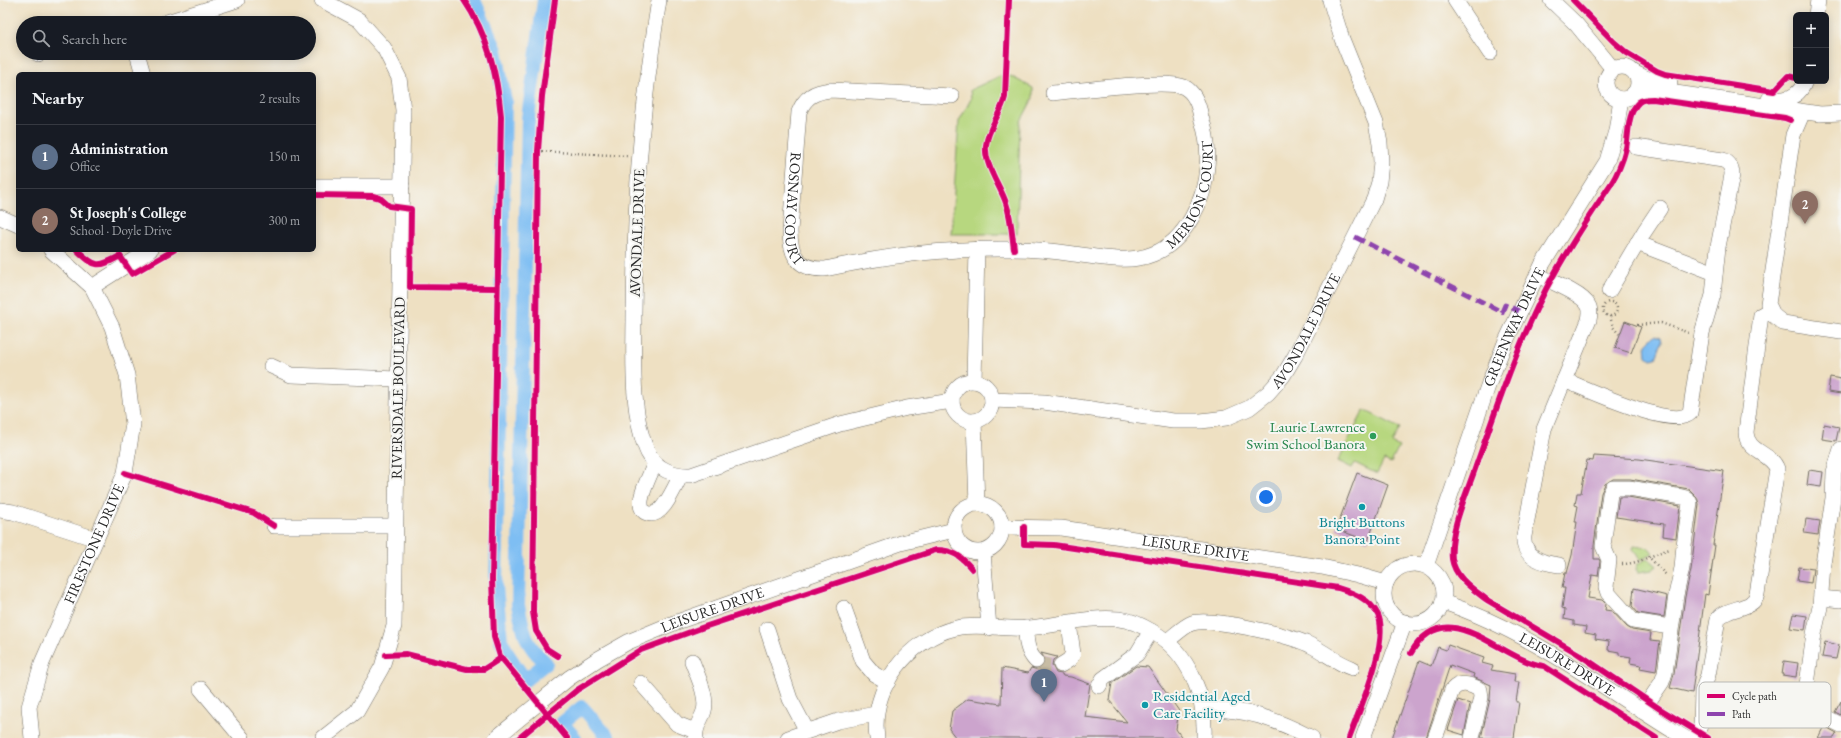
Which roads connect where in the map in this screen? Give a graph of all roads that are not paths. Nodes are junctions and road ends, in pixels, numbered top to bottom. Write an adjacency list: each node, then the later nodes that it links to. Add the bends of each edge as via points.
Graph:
1 (237, 0): 9 (street)
2 (322, 0): 24 (street, RIVERSDALE BOULEVARD, via 359,20 384,48 399,78 403,110)
3 (659, 0): 46 (street, AVONDALE DRIVE, via 650,56 635,234 634,380 643,434 648,453)
4 (1330, 0): 42 (street, AVONDALE DRIVE, via 1342,39 1376,123 1381,162 1379,182 1368,212 1283,376 1268,393 1249,408 1226,418 1201,422 1174,421 1044,402)
5 (1455, 0): 10 (street)
6 (1551, 0): 12 (street, via 1576,24)
7 (1818, 0): 8 (street)
8 (1816, 12)
9 (186, 16)
10 (1490, 53)
11 (139, 60): 13 (street)
12 (1613, 69): 14 (street, via 1622,66); 18 (street, via 1607,76 1606,87 1611,95)
13 (142, 72)
14 (1635, 73): 18 (street, via 1638,83); 19 (street, via 1656,81)
15 (1803, 84): 19 (street, via 1799,92)
16 (1053, 93): 29 (street, MERION COURT, via 1163,83 1183,86 1190,90 1199,108 1207,144 1208,165 1196,208 1186,227 1170,244 1152,254 1131,259 1052,251)
17 (952, 96): 29 (street, ROSNAY COURT, via 830,90 819,91 809,96 799,112 790,242 797,259 804,266 814,269 905,253)
18 (1628, 96): 19 (street, via 1648,90 1662,90); 33 (street, GREENWAY DRIVE, via 1607,161)
19 (1780, 104): 20 (street)
20 (1803, 112): 21 (street, via 1831,115); 36 (street, via 1793,135 1768,298)
21 (1841, 113)
22 (1636, 147): 32 (street, via 1720,159 1731,166 1732,175)
23 (316, 186): 24 (street)
24 (402, 186): 39 (street, RIVERSDALE BOULEVARD)
25 (1660, 208): 28 (street)
26 (0, 217): 27 (street)
27 (16, 224)
28 (1637, 243): 32 (street); 35 (street)
29 (977, 249): 41 (street)
30 (53, 252): 34 (street, FIRESTONE DRIVE)
31 (147, 252): 34 (street)
32 (1715, 273): 40 (street, via 1713,295 1702,334 1690,413 1686,416 1640,411)
33 (1537, 275): 40 (street, via 1580,297 1589,306 1589,320); 59 (street, GREENWAY DRIVE, via 1492,374)
34 (92, 287): 56 (street, FIRESTONE DRIVE, via 112,327 127,375 133,424 125,473)
35 (1609, 291)
36 (1770, 310): 37 (street, via 1783,323); 78 (street, via 1761,316 1746,432 1750,444 1772,461 1777,469 1757,594 1751,603 1726,612 1718,619)
37 (1841, 332)
38 (271, 366): 39 (street, via 291,375)
39 (398, 379): 53 (street, RIVERSDALE BOULEVARD)
40 (1564, 380): 58 (street, via 1541,437 1523,540 1532,557 1547,564)
41 (974, 381): 42 (street, via 984,385); 43 (street, via 958,386)
42 (992, 400): 44 (street, via 992,406 985,416)
43 (952, 401): 44 (street, via 953,408 961,418); 47 (street, via 872,415 696,474)
44 (974, 421): 50 (street)
45 (1841, 449): 61 (street, via 1834,472)
46 (655, 463): 47 (street); 48 (street)
47 (681, 475): 49 (street)
48 (646, 485): 49 (street); 49 (street, via 641,505 647,513 660,512)
49 (670, 495)
50 (976, 504): 54 (street, via 997,512); 55 (street, via 966,507 959,513)
51 (0, 510): 56 (street)
52 (274, 526): 53 (street)
53 (395, 526): 93 (street, RIVERSDALE BOULEVARD, via 394,626 382,667 357,711)
54 (1002, 527): 57 (street, via 997,543); 60 (street, LEISURE DRIVE, via 1061,528 1322,567)
55 (954, 530): 57 (street, via 956,538 967,550); 94 (street, LEISURE DRIVE, via 887,548 674,623 628,642 569,678)
56 (96, 539): 91 (street, FIRESTONE DRIVE, via 42,664 29,707)
57 (983, 552): 68 (street)
58 (1559, 565)
59 (1426, 566): 60 (street, via 1402,566); 63 (street, via 1441,581 1444,588)
60 (1386, 584): 65 (street, via 1387,607 1398,619)
61 (1821, 598): 62 (street); 79 (street)
62 (1841, 600)
63 (1443, 602): 65 (street, via 1440,610 1428,620 1413,624); 84 (street, LEISURE DRIVE, via 1474,613 1523,637 1577,668)
64 (844, 608): 77 (street, via 863,661 874,674)
65 (1406, 622): 99 (street)
66 (1069, 623): 69 (street); 71 (street, via 1120,619); 75 (street, via 1073,654)
67 (1670, 627): 67 (street, via 1635,622 1628,618 1608,593 1606,587 1609,560 1603,548 1610,494 1615,487 1688,499 1690,506 1683,562); 84 (street, via 1663,679)
68 (989, 628): 69 (street); 77 (street, via 958,628 934,635 914,648)
69 (1026, 628): 74 (street, via 1026,644 1030,656)
70 (767, 629): 89 (street, via 790,699)
71 (1151, 631): 72 (street); 81 (street, via 1137,654 1103,679)
72 (1168, 641): 76 (street, via 1192,623 1204,622 1264,630 1312,645 1341,664); 83 (street, via 1189,668)
73 (692, 661): 90 (street, via 704,700 704,710)
74 (1036, 661)
75 (1061, 665)
76 (1352, 668)
77 (888, 682): 85 (street)
78 (1706, 682)
79 (1808, 682)
80 (641, 683): 90 (street, via 678,724)
81 (1099, 686)
82 (201, 689): 92 (street)
83 (1203, 709): 97 (street); 98 (street, via 1220,708 1257,714)
84 (1642, 711): 102 (street, LEISURE DRIVE)
85 (876, 714): 89 (street, via 838,721); 96 (street)
86 (1831, 720): 87 (street)
87 (1841, 725)
88 (1700, 728): 103 (street)
89 (807, 731): 95 (street)
90 (696, 735)
91 (32, 738)
92 (242, 738)
93 (323, 738)
94 (496, 738)
95 (788, 738)
96 (877, 738)
97 (1204, 738)
98 (1312, 738)
99 (1363, 738)
100 (1435, 738): 101 (street, via 1452,690 1464,684 1480,690 1481,697)
101 (1472, 738)
102 (1685, 738)
103 (1696, 738)

